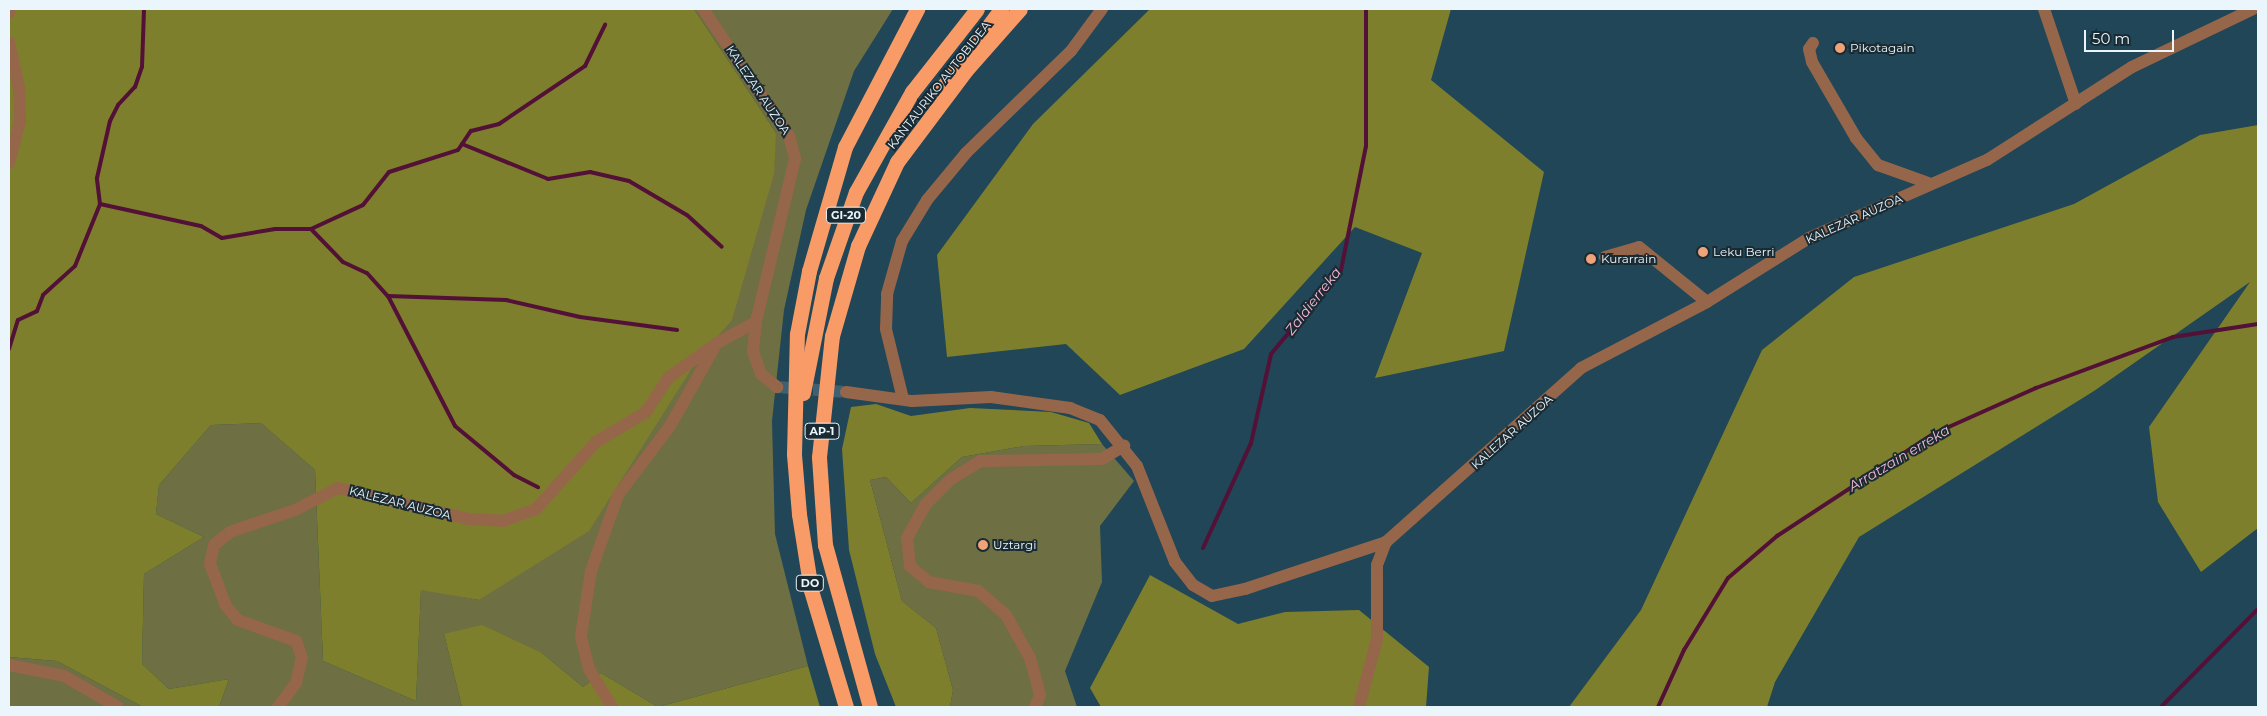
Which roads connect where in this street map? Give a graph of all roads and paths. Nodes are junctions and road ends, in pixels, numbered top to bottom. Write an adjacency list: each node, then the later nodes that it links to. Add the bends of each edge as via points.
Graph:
1 (10, 9): 10 (street)
2 (703, 9): 19 (street, KALEZAR AUZOA, via 789,136 795,159)
3 (916, 9): 25 (highway, AP-1, via 846,147 824,214 797,334)
4 (977, 9): 25 (highway, GI-20, via 889,128 845,219 812,337)
5 (1001, 9): 14 (highway, via 959,60)
6 (1020, 9): 14 (highway, KANTAURIKO AUTOBIDEA / AP-1, via 966,70)
7 (1102, 9): 23 (street, via 1071,51 966,153 927,200 902,242 887,294 886,329)
8 (2044, 9): 13 (street)
9 (2253, 9): 13 (street, KALEZAR AUZOA, via 2147,59)
10 (9, 13)
11 (9, 42): 15 (street, via 19,88 20,121)
12 (1813, 43): 16 (street, via 1809,49 1812,62 1878,165)
13 (2076, 104): 16 (street, KALEZAR AUZOA, via 1987,160)
14 (898, 162): 32 (highway, KANTAURIKO AUTOBIDEA / AP-1, via 858,246 832,336 819,457 824,545 843,623)
15 (9, 163)
16 (1931, 184): 18 (street, KALEZAR AUZOA, via 1810,238)
17 (1605, 258): 18 (street, via 1639,247)
18 (1707, 302): 26 (street, KALEZAR AUZOA, via 1581,368)
19 (756, 322): 20 (street, KALEZAR AUZOA); 21 (street, KALEZAR AUZOA, via 754,351 761,374)
20 (717, 343): 29 (street, KALEZAR AUZOA, via 668,378 646,412 596,442 536,509 503,521 469,519 338,488 295,510 230,532 214,545 210,564 226,606 238,620 296,641 302,658 296,683); 30 (street, via 670,426 618,496 591,571 581,636 589,669)
21 (777, 387)
22 (846, 392): 23 (street, KALEZAR AUZOA)
23 (903, 399): 24 (street, KALEZAR AUZOA, via 991,398 1070,408 1100,420)
24 (1124, 446): 26 (street, KALEZAR AUZOA, via 1148,488 1175,562 1193,585 1212,596); 33 (street, via 1102,458 980,460 950,480 925,505 907,538 910,566 929,582 978,591 1006,615 1030,658 1040,695)
25 (794, 454): 31 (highway, DO, via 811,590)
26 (1386, 542): 34 (street, KALEZAR AUZOA, via 1377,565 1377,639)
27 (9, 665): 28 (street, via 64,676)
28 (118, 707)
29 (278, 707)
30 (612, 707)
31 (846, 707)
32 (870, 707)
33 (1035, 707)
34 (1359, 707)

